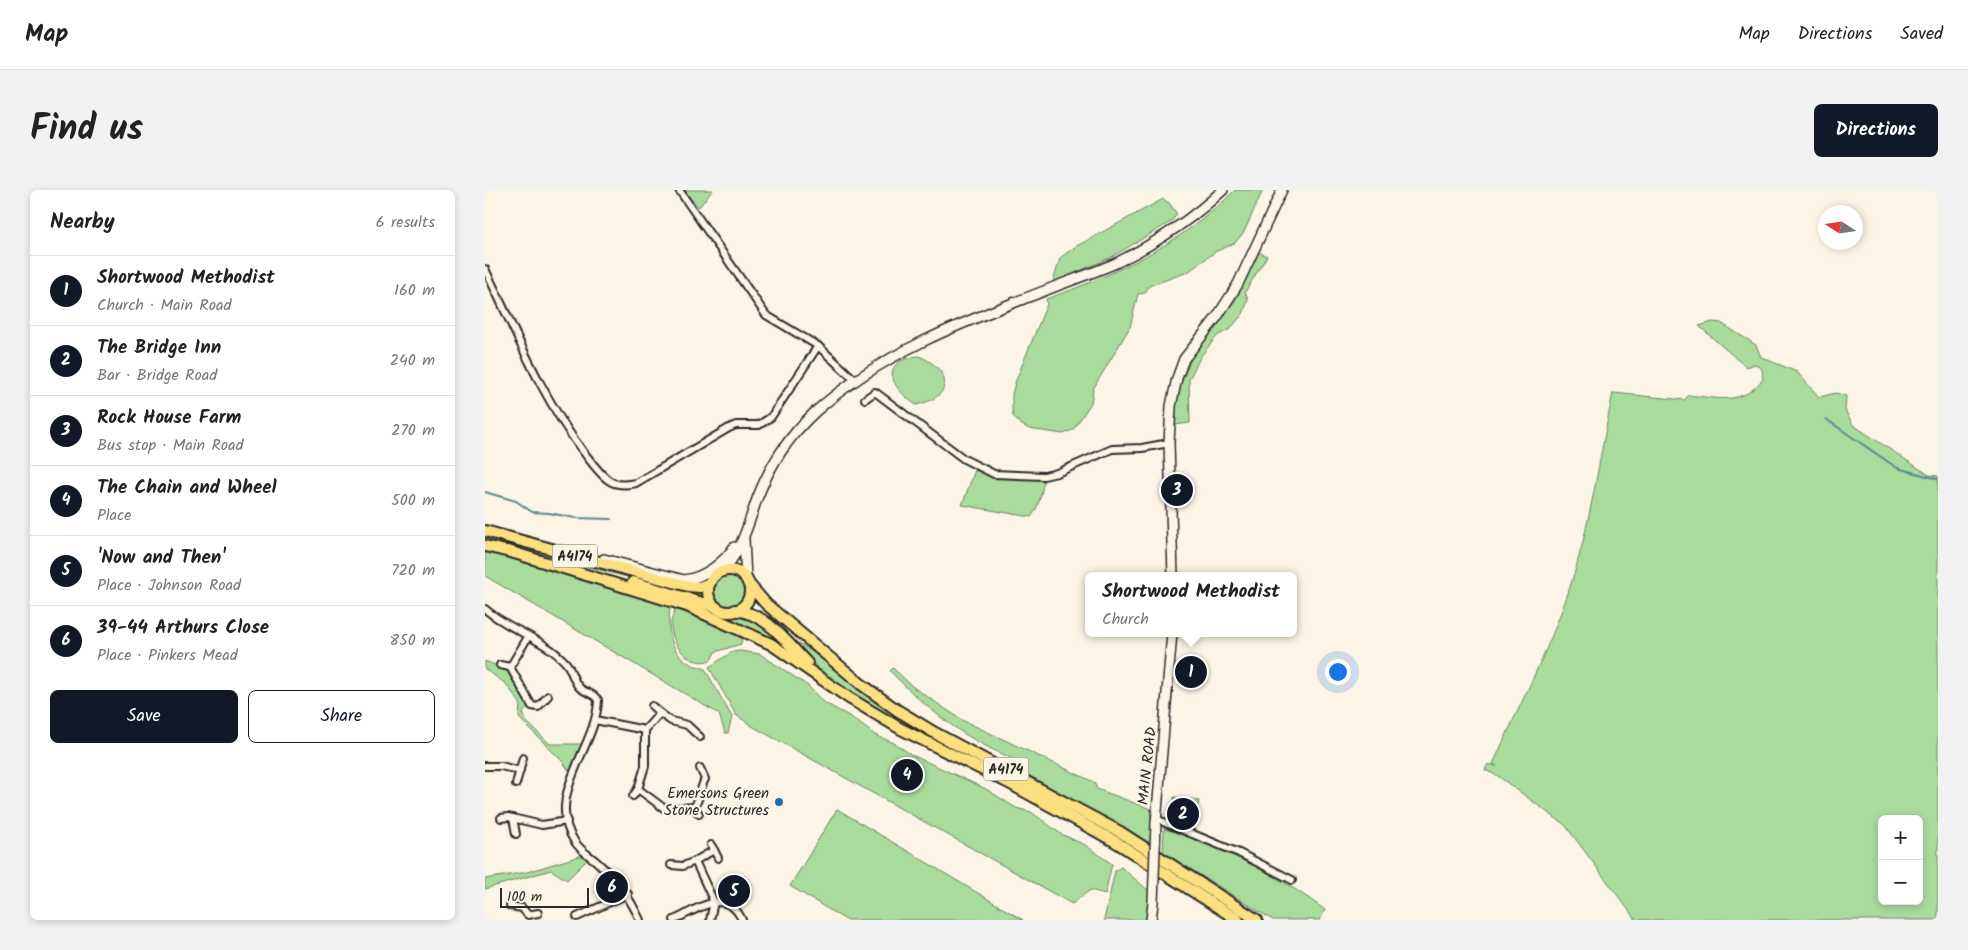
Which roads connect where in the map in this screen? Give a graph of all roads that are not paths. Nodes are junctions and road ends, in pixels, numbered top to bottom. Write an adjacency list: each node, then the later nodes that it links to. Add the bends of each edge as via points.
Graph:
1 (679, 190): 5 (street, via 766,315)
2 (1223, 190): 6 (main road, via 1183,222 1116,263 966,321 924,340)
3 (1282, 190): 8 (main road, via 1238,284 1184,359 1171,406)
4 (485, 268): 5 (street, via 562,422 601,473 616,483 636,483 736,425 759,425 766,421)
5 (818, 346): 6 (street)
6 (855, 380): 9 (main road, via 814,413 784,448)
7 (865, 399): 8 (street, via 875,392 964,459 995,474 1050,475 1112,449 1143,448)
8 (1169, 442): 16 (main road)
9 (752, 514): 11 (main road); 14 (main road, via 730,553 693,579 684,580 615,561)
10 (485, 531): 14 (highway, A4174)
11 (744, 539): 15 (main road); 17 (main road)
12 (485, 546): 13 (highway, A4174)
13 (508, 551): 19 (highway, A4174, via 663,590); 26 (highway, via 687,606 771,644)
14 (566, 554): 18 (highway, A4174, via 688,586 699,587)
15 (724, 570): 17 (highway, via 736,571); 18 (highway)
16 (1173, 572)
17 (747, 581): 21 (highway, via 747,601); 63 (highway, A4174, via 766,604 897,710 1120,832)
18 (709, 583): 19 (highway, via 710,598)
19 (716, 607): 21 (highway, via 725,611)
20 (485, 609): 22 (street)
21 (735, 610): 26 (highway, A4174, via 763,619)
22 (528, 637): 25 (street); 30 (street, via 561,658 580,689 595,696 598,700)
23 (1172, 637): 45 (main road, MAIN ROAD)
24 (500, 665): 25 (street)
25 (510, 667): 27 (street, via 532,706 538,707)
26 (823, 680): 62 (highway, A4174, via 901,729 1116,842)
27 (547, 696)
28 (652, 706): 29 (street)
29 (660, 713): 31 (street); 32 (street, via 671,721 687,725)
30 (595, 720): 31 (street); 44 (street, via 567,792)
31 (645, 730): 38 (street, via 645,766)
32 (700, 737)
33 (523, 758): 36 (street)
34 (485, 766): 36 (street)
35 (700, 768): 40 (street, via 708,780)
36 (520, 771): 37 (street)
37 (516, 784)
38 (638, 789): 39 (street); 40 (street, via 665,809)
39 (633, 796)
40 (694, 807): 41 (street)
41 (699, 814)
42 (501, 818): 43 (street)
43 (513, 818): 44 (street, via 543,825); 46 (street)
44 (567, 821): 51 (street, via 583,852)
45 (1156, 821): 50 (street, via 1239,853); 61 (main road, MAIN ROAD, bridge)
46 (516, 834)
47 (718, 858): 48 (street, via 712,848)
48 (695, 861): 49 (street, via 683,866); 52 (street)
49 (671, 865)
50 (1292, 880)
51 (628, 894): 55 (street, via 591,914); 57 (street)
52 (714, 902): 58 (street); 59 (street); 60 (street, via 732,905)
53 (510, 906): 56 (street, via 522,908)
54 (538, 914): 56 (street)
55 (577, 917)
56 (527, 918)
57 (640, 920)
58 (674, 920)
59 (710, 920)
60 (742, 920)
61 (1151, 920)
62 (1237, 920)
63 (1257, 920)

